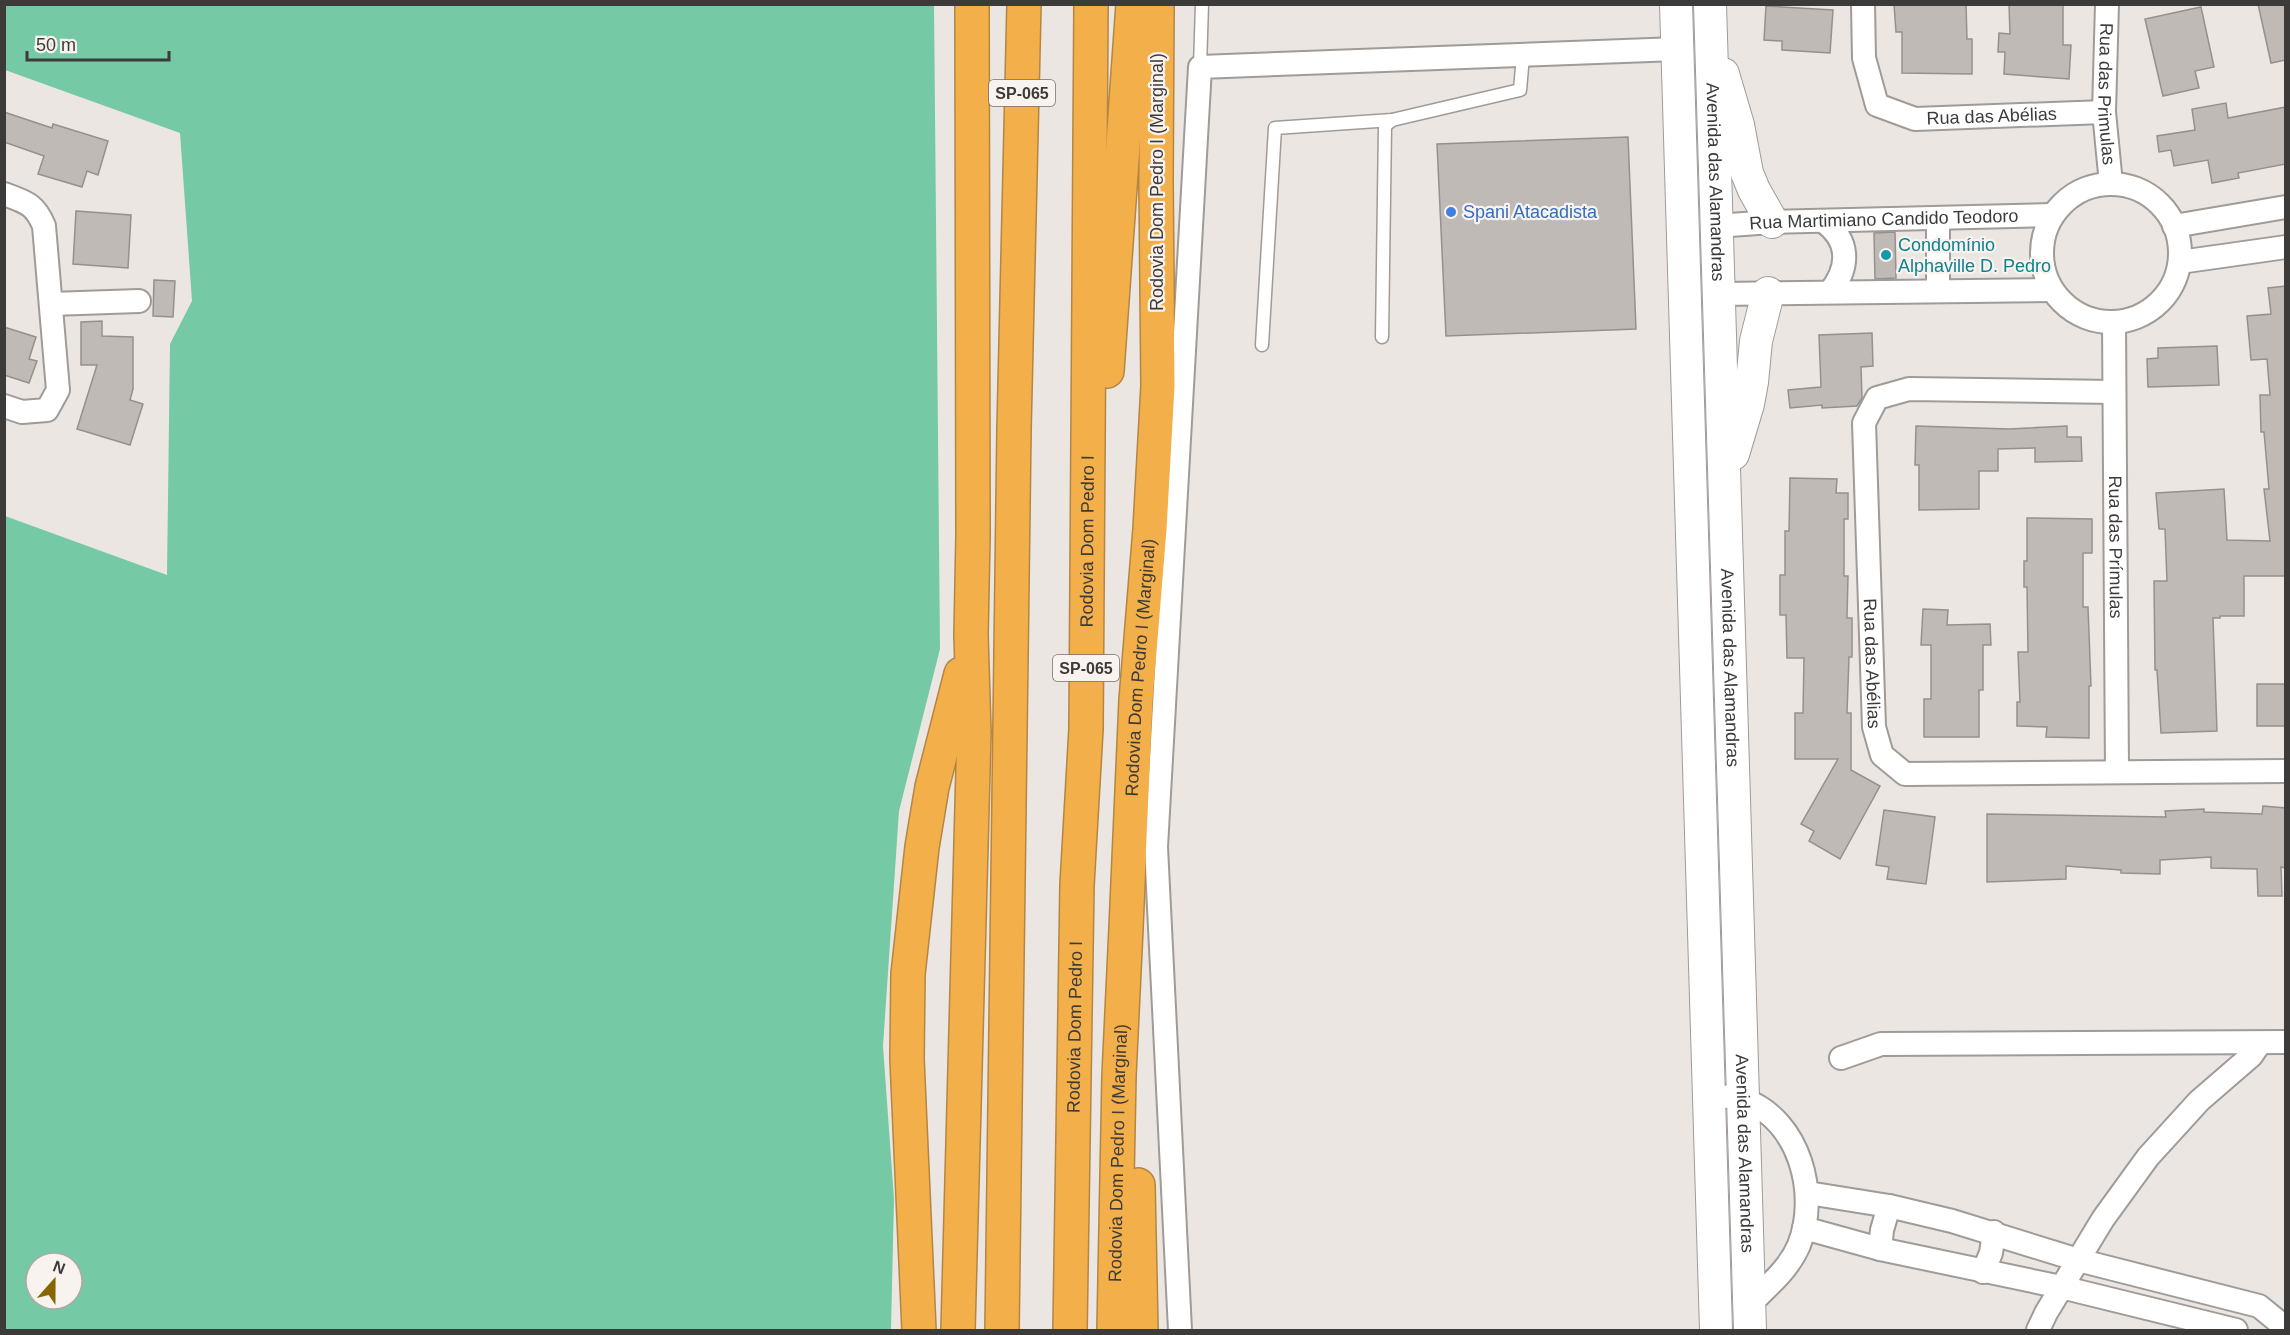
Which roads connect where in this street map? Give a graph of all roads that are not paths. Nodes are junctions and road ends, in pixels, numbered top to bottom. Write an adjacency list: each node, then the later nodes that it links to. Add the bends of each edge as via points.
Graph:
1 (972, 4): 45 (highway)
2 (1007, 4): 18 (highway)
3 (1024, 4): 18 (highway, SP-065)
4 (1090, 4): 46 (highway, Rodovia Dom Pedro I / SP-065)
5 (1133, 4): 46 (highway)
6 (1157, 4): 49 (highway, Rodovia Dom Pedro I (Marginal) / SP-065, via 1158,386 1136,700)
7 (1202, 4): 15 (lane)
8 (1676, 4): 12 (street, Avenida das Alamandras)
9 (1710, 4): 14 (street, Avenida das Alamandras)
10 (1863, 4): 16 (street, Rua das Abélias, via 1864,58 1877,105 1915,119)
11 (2107, 4): 16 (street, Rua das Primulas)
12 (1677, 49): 13 (street); 14 (street); 43 (street, Avenida das Alamandras)
13 (1523, 56): 15 (street); 17 (lane, via 1520,90)
14 (1712, 62): 25 (street, via 1723,74 1747,173); 26 (street, Avenida das Alamandras)
15 (1200, 67): 71 (street, via 1156,847)
16 (2104, 112): 19 (street, Rua das Primulas)
17 (1392, 120): 38 (lane, via 1385,126); 39 (lane, via 1275,128)
18 (1021, 182): 67 (highway, SP-065)
19 (2111, 184): 22 (street, via 2088,188 2068,198); 27 (street, via 2131,187 2149,196 2164,209)
20 (4, 194): 36 (street, via 37,210 44,226)
21 (2286, 207): 27 (street)
22 (2053, 215): 23 (street, Rua Martimiano Candido Teodoro); 30 (street, via 2044,233 2041,252)
23 (1938, 219): 24 (street, Rua Martimiano Candido Teodoro); 31 (street)
24 (1823, 221): 25 (street, Rua Martimiano Candido Teodoro); 32 (street, via 1843,242 1841,278)
25 (1773, 222): 26 (street, Rua Martimiano Candido Teodoro)
26 (1716, 226): 34 (street, Avenida das Alamandras)
27 (2174, 226): 29 (street)
28 (2286, 247): 29 (street)
29 (2180, 262): 37 (street, via 2175,280 2150,310 2133,319)
30 (2052, 290): 31 (street); 37 (street, via 2069,308 2090,319)
31 (1938, 291): 32 (street)
32 (1830, 292): 33 (street)
33 (1768, 293): 34 (street); 42 (street, via 1756,341 1748,404)
34 (1720, 294): 42 (street, Avenida das Alamandras)
35 (139, 301): 36 (street)
36 (51, 304): 41 (street, via 58,390 47,410 22,412)
37 (2114, 322): 40 (street, Rua das Prímulas)
38 (1382, 338)
39 (1262, 345)
40 (2113, 392): 48 (street, Rua das Prímulas); 48 (street, Rua das Abélias, via 1909,389 1877,398 1864,423 1874,727 1882,755 1905,774)
41 (4, 406)
42 (1725, 481): 44 (street, Avenida das Alamandras)
43 (1694, 616): 44 (street, via 1712,623); 53 (street, Avenida das Alamandras)
44 (1729, 616): 54 (street, Avenida das Alamandras)
45 (971, 635): 65 (highway, via 932,787 909,974 907,1059); 66 (highway, via 974,732)
46 (1086, 651): 68 (highway, Rodovia Dom Pedro I / SP-065, via 1077,885)
47 (2286, 771): 48 (street, Rua das Abélias)
48 (2117, 772)
49 (1126, 928): 69 (highway, Rodovia Dom Pedro I (Marginal) / SP-065); 70 (highway, via 1136,1096)
50 (2260, 1042): 51 (street); 52 (street, via 1881,1044); 60 (street, via 2251,1056 2199,1101 2148,1157)
51 (2286, 1042)
52 (1841, 1058)
53 (1709, 1095): 54 (street); 72 (street, Avenida das Alamandras)
54 (1744, 1099): 55 (street, via 1759,1107 1784,1131 1800,1160); 63 (street, Avenida das Alamandras)
55 (1808, 1193): 56 (street); 57 (street)
56 (1889, 1206): 58 (street); 59 (street)
57 (1804, 1228): 59 (street); 63 (street, via 1790,1262)
58 (1994, 1232): 60 (street); 61 (street)
59 (1880, 1249): 61 (street)
60 (2078, 1260): 62 (street); 64 (street, via 2259,1306)
61 (1983, 1272): 62 (street)
62 (2061, 1287): 73 (street); 74 (street)
63 (1750, 1317)
64 (2281, 1328)
65 (919, 1330)
66 (958, 1330)
67 (1002, 1330)
68 (1070, 1330)
69 (1114, 1330)
70 (1141, 1330)
71 (1180, 1330)
72 (1716, 1330)
73 (2038, 1330)
74 (2236, 1330)

